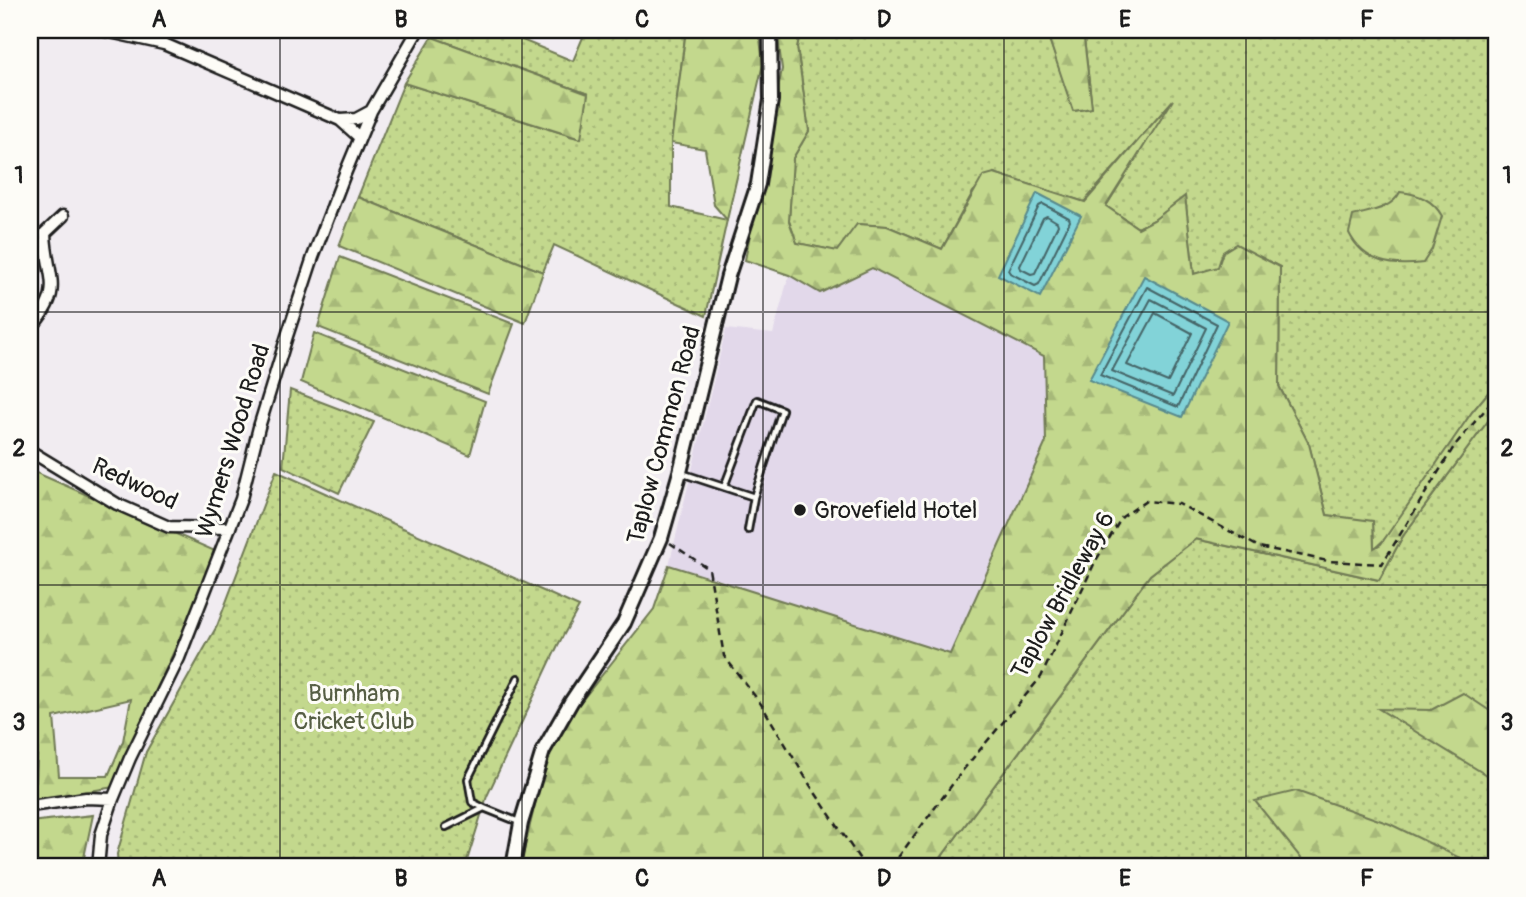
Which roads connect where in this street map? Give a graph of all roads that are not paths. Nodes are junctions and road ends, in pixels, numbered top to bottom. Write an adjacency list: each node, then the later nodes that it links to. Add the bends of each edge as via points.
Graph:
1 (101, 30): 5 (street, via 164,44)
2 (418, 30): 4 (street, Wymers Wood Road)
3 (770, 30): 10 (street, Taplow Common Road, via 771,100 758,184 728,275)
4 (372, 111): 5 (street); 6 (street, Wymers Wood Road)
5 (340, 120): 6 (street)
6 (359, 137): 13 (street, Wymers Wood Road, via 308,270)
7 (63, 216): 8 (street, via 45,233 54,284 47,309)
8 (30, 329)
9 (30, 451): 13 (street, Redwood, via 117,504 169,527)
10 (680, 472): 11 (lane); 19 (street, Taplow Common Road, via 661,538 624,623 543,751)
11 (724, 487): 12 (lane); 12 (lane, via 757,400 782,410)
12 (754, 497): 14 (lane)
13 (230, 528): 16 (street, Wymers Wood Road, via 178,658)
14 (748, 530)
15 (518, 678): 18 (lane, via 468,779 472,802)
16 (113, 799): 17 (street); 21 (street, Wymers Wood Road, via 101,835)
17 (30, 806)
18 (484, 808): 19 (lane); 20 (lane)
19 (521, 823): 22 (street, Taplow Common Road)
20 (446, 827)
21 (98, 867)
22 (513, 867)

